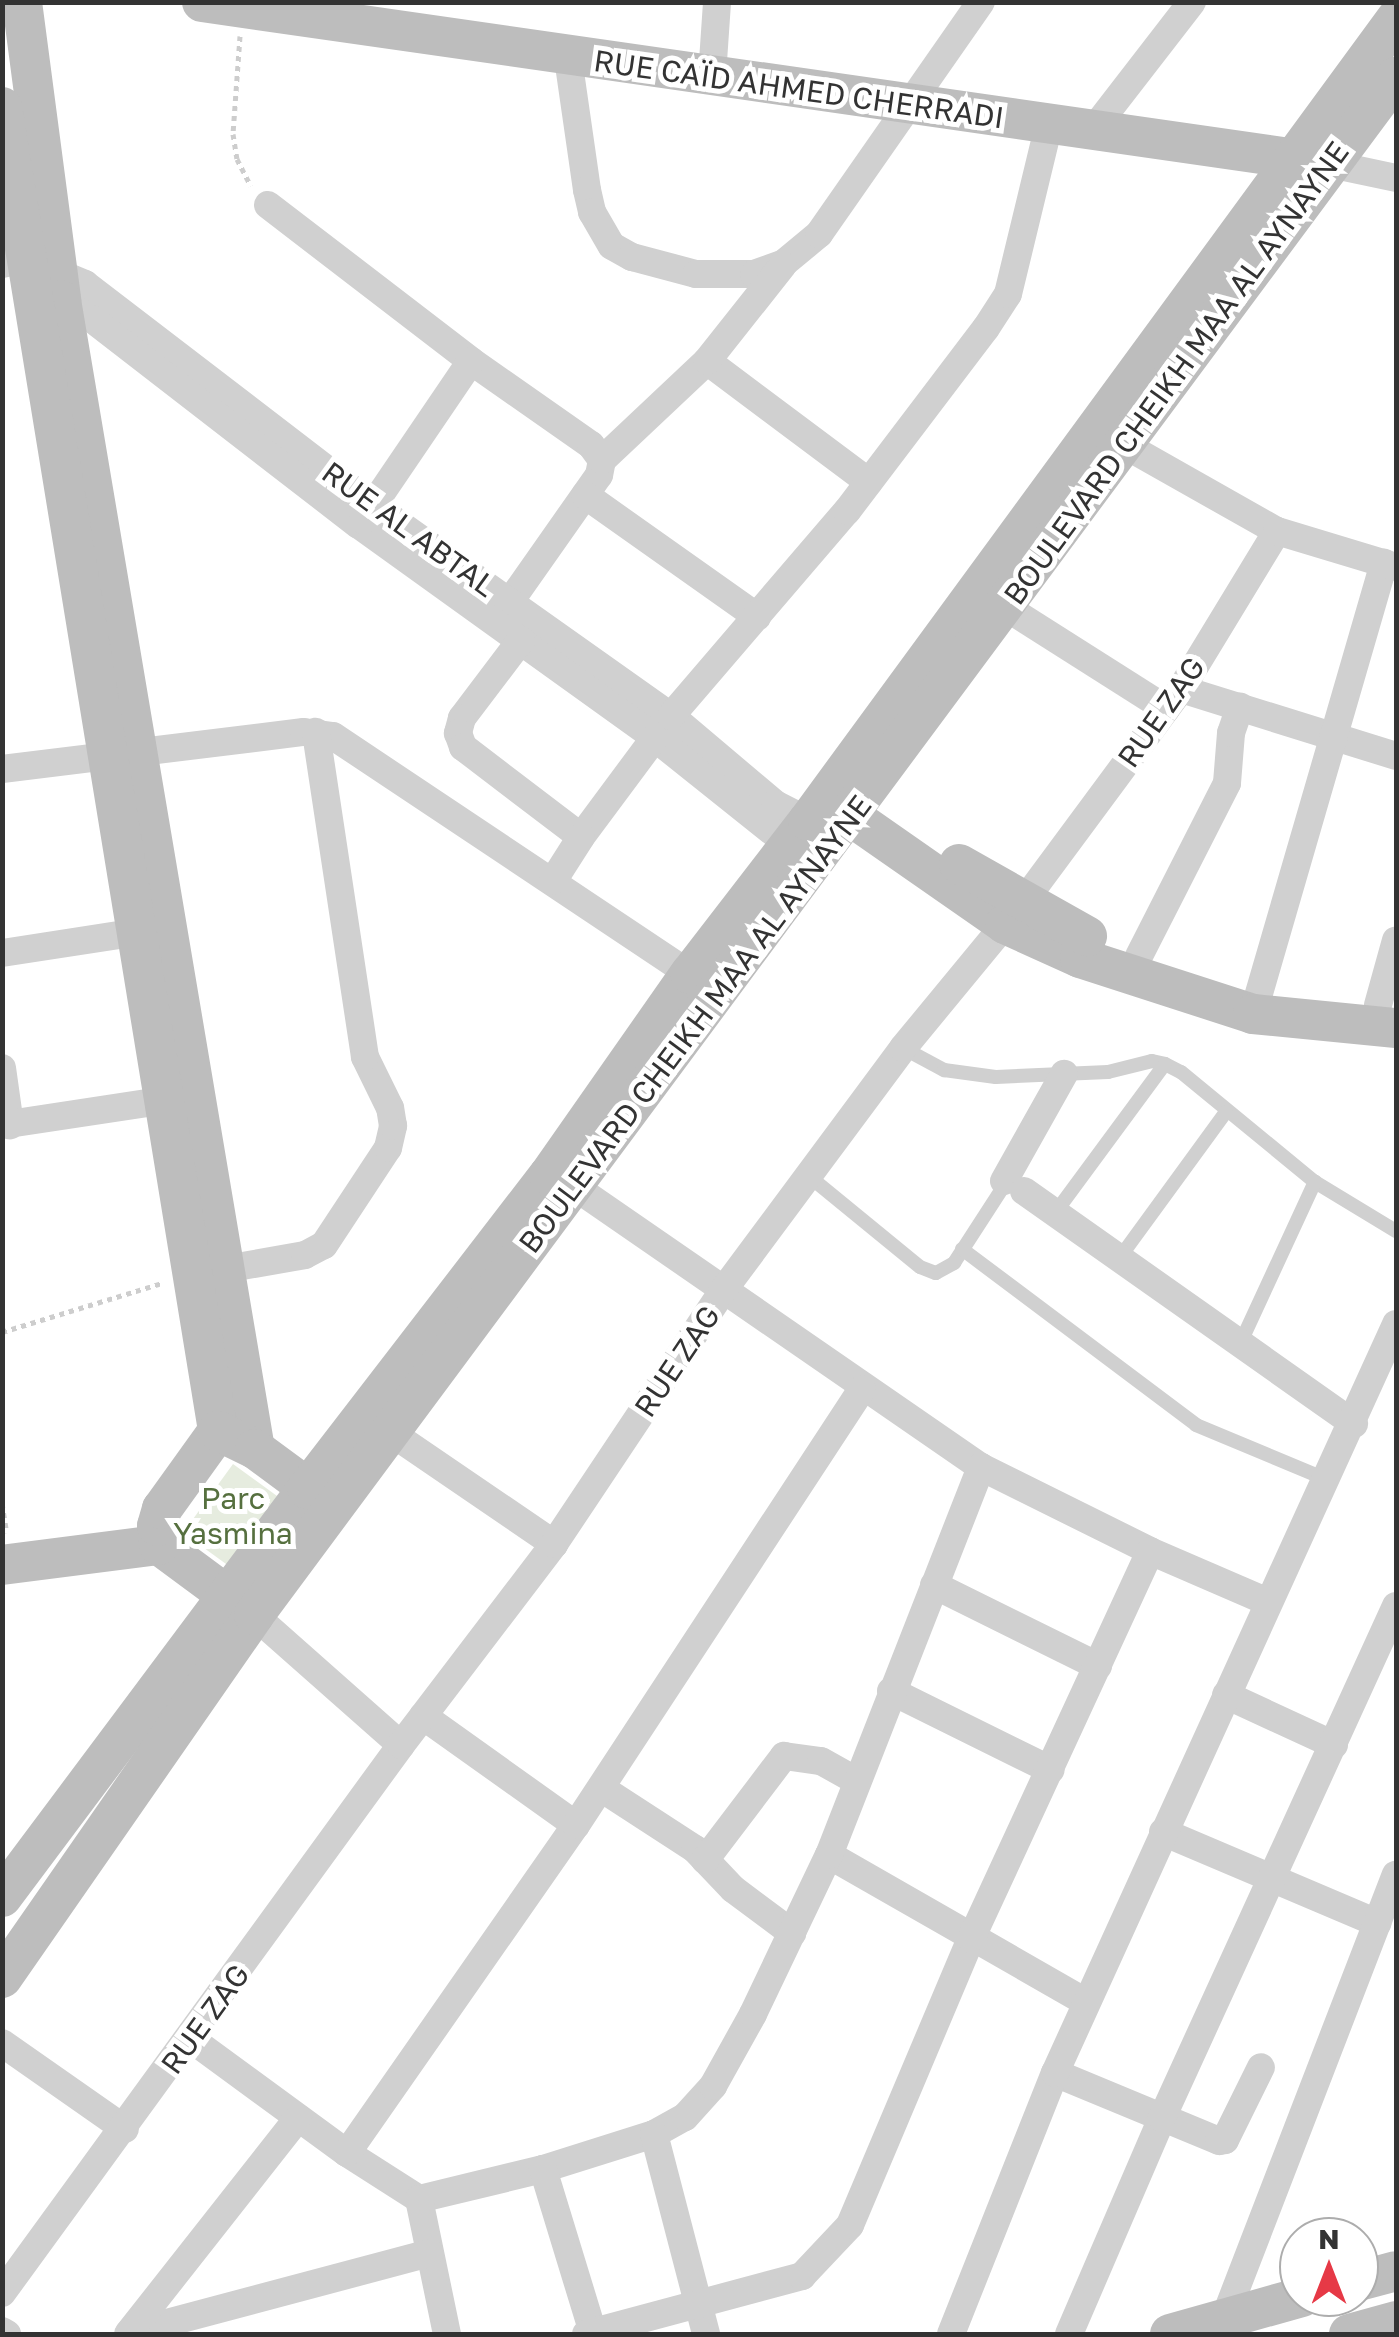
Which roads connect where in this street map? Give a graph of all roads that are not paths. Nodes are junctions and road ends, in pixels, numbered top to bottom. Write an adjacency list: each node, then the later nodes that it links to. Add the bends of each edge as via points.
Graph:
1 (22, 2): 20 (street)
2 (202, 2): 6 (street, RUE CAÏD AHMED CHERRADI)
3 (717, 2): 9 (street)
4 (981, 2): 11 (street)
5 (1192, 2): 14 (street)
6 (286, 8): 8 (street, RUE CAÏD AHMED CHERRADI)
7 (1396, 19): 15 (street, BOULEVARD CHEIKH MAA AL AYNAYNE)
8 (568, 58): 9 (street, RUE CAÏD AHMED CHERRADI); 19 (street, via 592,212 612,246 696,274 754,274)
9 (712, 76): 11 (street, RUE CAÏD AHMED CHERRADI)
10 (1396, 77): 16 (street, BOULEVARD CHEIKH MAA AL AYNAYNE)
11 (908, 104): 13 (street, RUE CAÏD AHMED CHERRADI); 19 (street, via 838,210)
12 (2, 107): 20 (street)
13 (1049, 124): 14 (street, RUE CAÏD AHMED CHERRADI); 25 (street, via 1008,294)
14 (1094, 130): 15 (street, RUE CAÏD AHMED CHERRADI)
15 (1290, 158): 16 (street, RUE CAÏD AHMED CHERRADI); 43 (street, BOULEVARD CHEIKH MAA AL AYNAYNE)
16 (1330, 164): 17 (street, RUE CAÏD AHMED CHERRADI); 23 (street, BOULEVARD CHEIKH MAA AL AYNAYNE)
17 (1396, 178)
18 (268, 206): 21 (street)
19 (784, 264): 22 (street)
20 (30, 276): 27 (street, RUE AL ABTAL); 39 (street)
21 (471, 361): 24 (street, via 592,445); 27 (street)
22 (707, 361): 24 (street); 25 (street)
23 (1123, 444): 28 (street); 30 (street, BOULEVARD CHEIKH MAA AL AYNAYNE)
24 (602, 460): 26 (street)
25 (869, 482): 32 (street)
26 (585, 494): 31 (street); 32 (street)
27 (366, 516): 31 (street, RUE AL ABTAL)
28 (1277, 530): 29 (street); 34 (street, RUE ZAG)
29 (1390, 565): 38 (street)
30 (1004, 606): 34 (street); 42 (street, BOULEVARD CHEIKH MAA AL AYNAYNE)
31 (503, 612): 33 (street, RUE AL ABTAL); 36 (street, RUE AL ABTAL)
32 (756, 617): 36 (street)
33 (520, 640): 36 (street, RUE AL ABTAL); 44 (street, via 458,733 463,747)
34 (1174, 699): 35 (street); 46 (street, RUE ZAG)
35 (1240, 707): 38 (street); 50 (street, via 1227,783)
36 (663, 727): 43 (street, RUE AL ABTAL, via 776,804); 44 (street)
37 (316, 732): 39 (street); 45 (street, via 359,750); 69 (street, via 365,1057 393,1126 388,1148 324,1245)
38 (1332, 735): 40 (street); 52 (street)
39 (123, 754): 41 (street); 47 (street); 58 (street)
40 (1396, 756)
41 (2, 768)
42 (861, 816): 46 (street); 64 (street, BOULEVARD CHEIKH MAA AL AYNAYNE)
43 (798, 832): 51 (street, BOULEVARD CHEIKH MAA AL AYNAYNE)
44 (581, 837): 45 (street)
45 (552, 881): 51 (street)
46 (1014, 912): 50 (street); 52 (street, via 1080,958); 54 (street, RUE ZAG)
47 (137, 932): 49 (street); 58 (street)
48 (1396, 940): 53 (street)
49 (2, 953)
50 (1139, 956): 52 (street)
51 (690, 974): 80 (street, BOULEVARD CHEIKH MAA AL AYNAYNE)
52 (1256, 1002): 53 (street)
53 (1390, 1013)
54 (902, 1048): 57 (lane, via 963,1075); 61 (street, RUE ZAG)
55 (1165, 1064): 57 (lane); 59 (lane); 65 (lane)
56 (2, 1068): 60 (street)
57 (1064, 1074): 63 (street)
58 (178, 1099): 60 (street); 69 (street)
59 (1226, 1112): 62 (lane); 68 (lane)
60 (6, 1125)
61 (810, 1176): 67 (lane, via 920,1267 936,1272 954,1263); 70 (street, RUE ZAG)
62 (1315, 1182): 66 (lane); 72 (lane)
63 (1014, 1186): 65 (street); 67 (lane)
64 (575, 1187): 70 (street); 76 (street, BOULEVARD CHEIKH MAA AL AYNAYNE)
65 (1054, 1213): 68 (street)
66 (1396, 1230)
67 (962, 1249): 79 (lane, via 1196,1425)
68 (1118, 1260): 72 (street)
69 (208, 1272): 75 (street); 77 (street)
70 (722, 1292): 73 (street); 82 (street, RUE ZAG)
71 (1394, 1338): 74 (street)
72 (1240, 1345): 74 (street)
73 (862, 1389): 78 (street); 97 (street)
74 (1354, 1424): 79 (street)
75 (218, 1431): 77 (street); 81 (street, via 162,1509)
76 (390, 1432): 80 (street, BOULEVARD CHEIKH MAA AL AYNAYNE); 82 (street)
77 (255, 1448): 80 (street)
78 (981, 1467): 84 (street); 85 (street)
79 (1327, 1480): 86 (street)
80 (320, 1498): 87 (street, BOULEVARD CHEIKH MAA AL AYNAYNE)
81 (163, 1543): 83 (street); 87 (street)
82 (554, 1544): 92 (street, RUE ZAG)
83 (5, 1552)
84 (1150, 1552): 86 (street); 89 (street)
85 (934, 1585): 89 (street); 90 (street)
86 (1268, 1602): 91 (street)
87 (242, 1606): 93 (street); 104 (street, BOULEVARD CHEIKH MAA AL AYNAYNE); 108 (street, BOULEVARD CHEIKH MAA AL AYNAYNE)
88 (1396, 1606): 94 (street)
89 (1098, 1666): 95 (street)
90 (891, 1691): 95 (street); 96 (street)
91 (1226, 1695): 94 (street); 99 (street)
92 (423, 1716): 93 (street, RUE ZAG); 98 (street)
93 (401, 1745): 110 (street, RUE ZAG)
94 (1334, 1745): 103 (street)
95 (1051, 1770): 107 (street)
96 (857, 1781): 100 (street); 101 (street, via 820,1761 784,1756)
97 (601, 1788): 98 (street); 101 (street)
98 (576, 1825): 118 (street)
99 (1163, 1832): 103 (street); 109 (street)
100 (829, 1855): 106 (street); 107 (street)
101 (705, 1860): 106 (street)
102 (1396, 1874): 105 (street)
103 (1273, 1880): 105 (street); 115 (street)
104 (2, 1897)
105 (1377, 1923): 126 (street)
106 (792, 1933): 117 (street, via 713,2086 684,2118)
107 (971, 1940): 109 (street); 123 (street, via 850,2225 802,2276)
108 (2, 1978)
109 (1086, 2002): 113 (street)
110 (191, 2039): 114 (street); 116 (street, RUE ZAG)
111 (2, 2043): 116 (street)
112 (1261, 2067): 115 (street, via 1225,2140)
113 (1055, 2072): 115 (street); 131 (street)
114 (298, 2118): 118 (street); 127 (street)
115 (1162, 2118): 132 (street)
116 (125, 2129): 122 (street, RUE ZAG)
117 (654, 2134): 119 (street); 123 (street)
118 (346, 2152): 120 (street)
119 (543, 2169): 120 (street); 129 (street)
120 (419, 2199): 121 (street)
121 (430, 2253): 127 (street); 128 (street)
122 (2, 2293)
123 (698, 2306): 129 (street); 130 (street)
124 (1279, 2306): 126 (street)
125 (1396, 2321): 134 (street)
126 (1221, 2327): 133 (street)
127 (128, 2334)
128 (448, 2334)
129 (589, 2334)
130 (706, 2334)
131 (951, 2334)
132 (1069, 2334)
133 (1170, 2334)
134 (1348, 2334)

